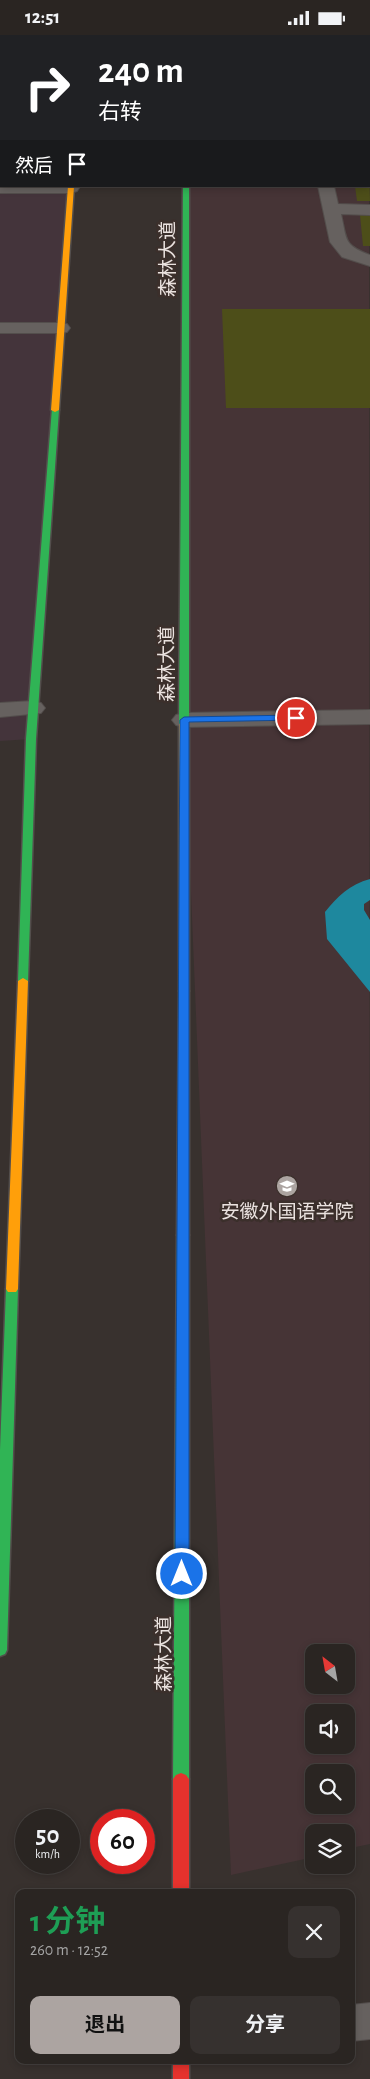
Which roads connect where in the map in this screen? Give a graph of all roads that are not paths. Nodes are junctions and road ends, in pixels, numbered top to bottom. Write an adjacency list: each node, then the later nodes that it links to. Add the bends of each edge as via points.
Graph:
1 (71, 187): 4 (street); 9 (main road)
2 (186, 187): 13 (main road, 森林大道)
3 (326, 187): 5 (street)
4 (0, 188)
5 (332, 209): 6 (street); 7 (street, via 339,242 348,253)
6 (370, 210)
7 (370, 261)
8 (0, 328): 9 (street)
9 (61, 328): 10 (main road)
10 (33, 708): 11 (street); 14 (main road)
11 (0, 709)
12 (370, 717): 13 (street)
13 (184, 720): 15 (main road, 森林大道)
14 (0, 1650)
15 (181, 1889)
16 (370, 2021): 17 (street)
17 (355, 2023)
18 (181, 2064): 19 (main road)
19 (181, 2079)

